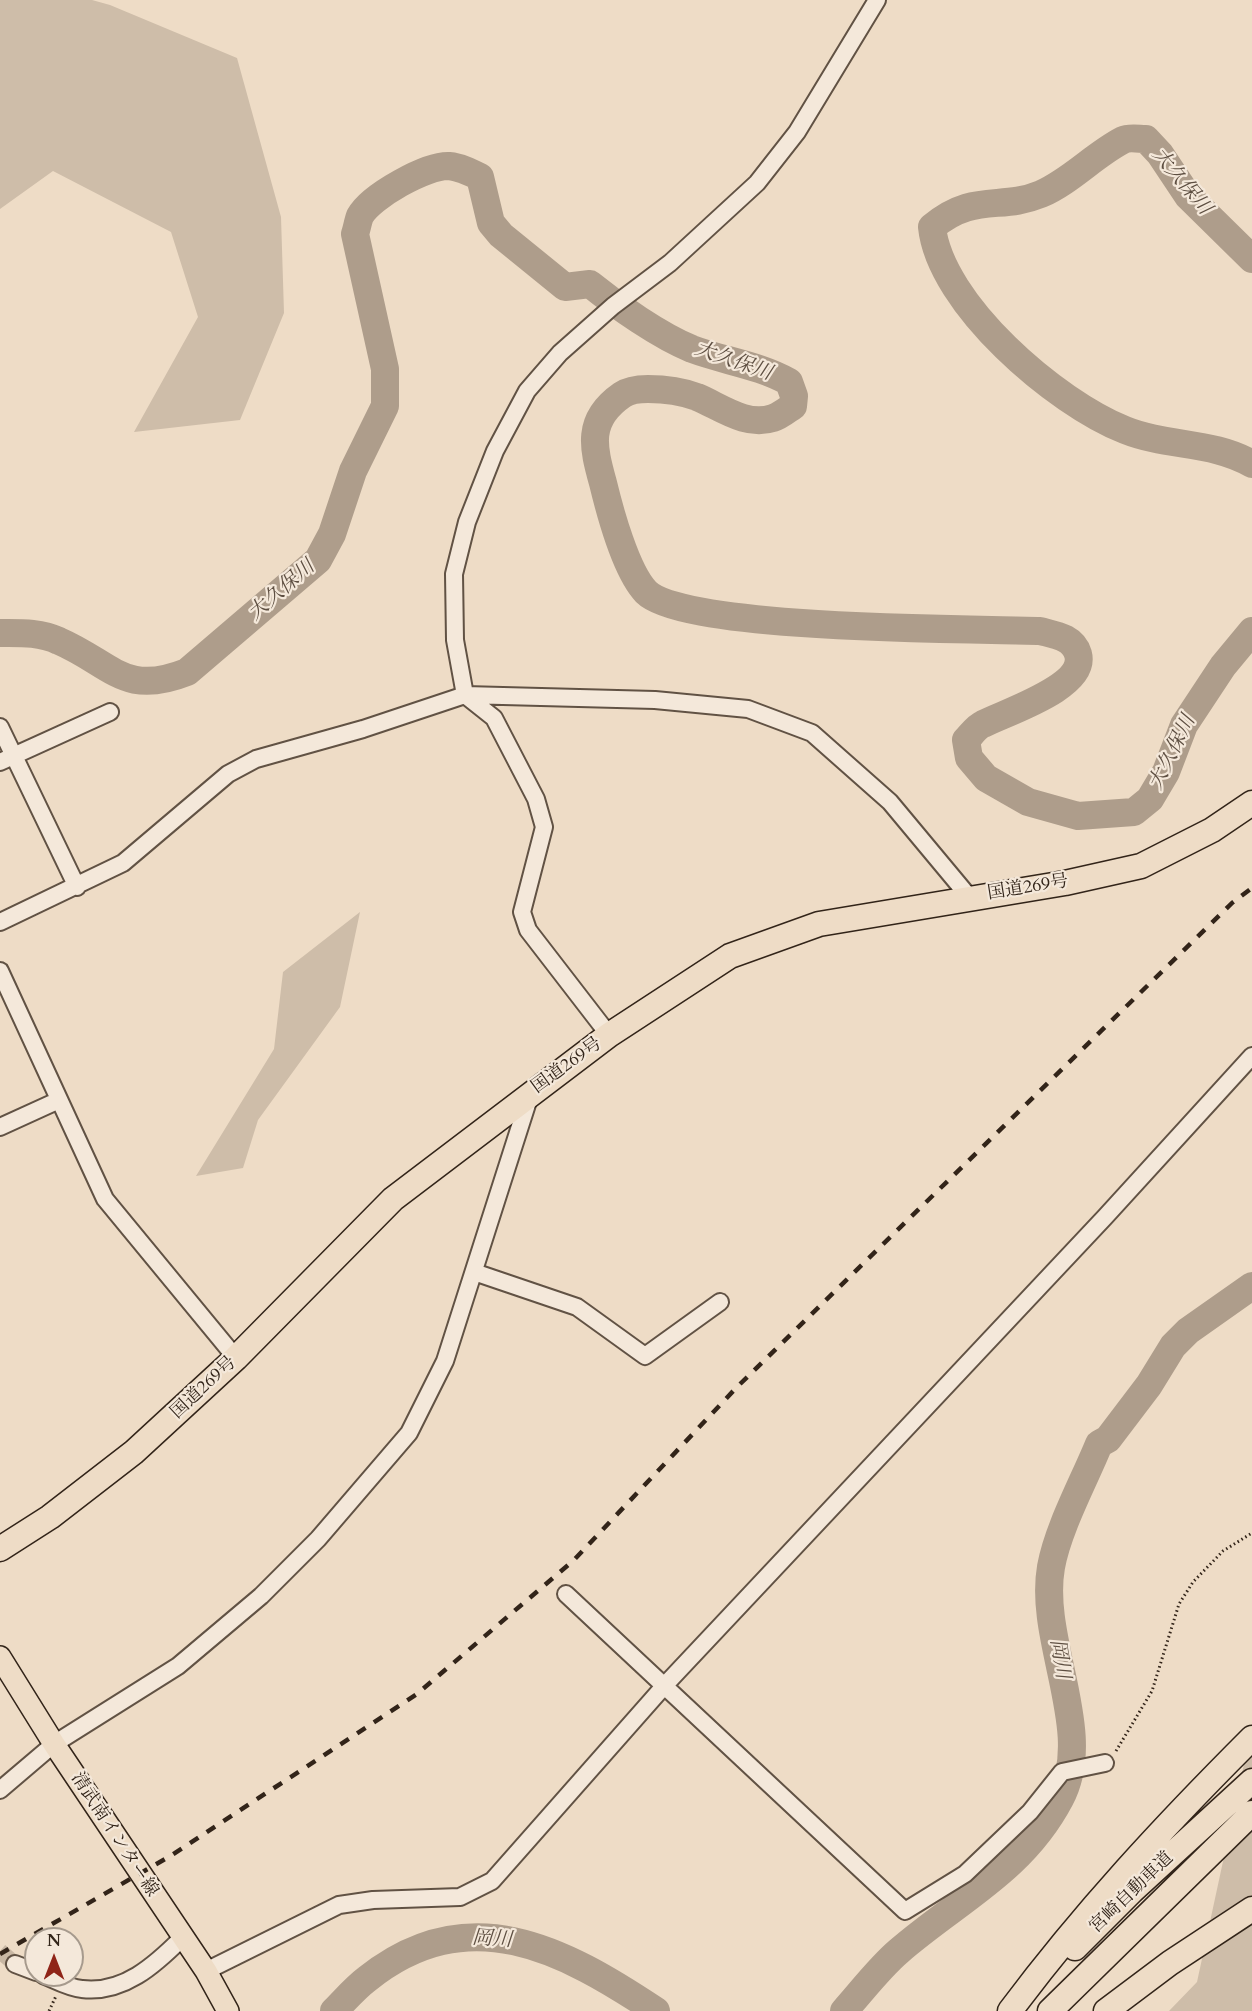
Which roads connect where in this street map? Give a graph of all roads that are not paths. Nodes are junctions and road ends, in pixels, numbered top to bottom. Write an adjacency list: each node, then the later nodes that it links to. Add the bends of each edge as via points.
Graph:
1 (877, 0): 2 (street, via 797,132 757,183 670,263 560,353 527,391 495,451 467,522 454,574 455,640)
2 (465, 695): 7 (street, via 256,759 228,774 123,863); 8 (street, via 655,700 748,709 812,733 890,802); 11 (street, via 494,718 536,799 543,827 522,912 528,930)
3 (110, 712): 5 (street)
4 (0, 727): 5 (street)
5 (6, 759): 7 (street)
6 (1252, 803): 8 (highway, 国道269号, via 1212,830 1141,866)
7 (77, 887): 9 (street)
8 (970, 898): 11 (highway, 国道269号, via 819,924 730,956)
9 (0, 922)
10 (0, 971): 14 (street)
11 (609, 1035): 13 (highway, 国道269号)
12 (1252, 1056): 22 (street)
13 (532, 1092): 16 (street); 18 (highway, 国道269号, via 393,1199)
14 (57, 1101): 15 (street); 18 (street, via 105,1199)
15 (0, 1127)
16 (474, 1272): 17 (street, via 577,1308 645,1356); 24 (street, via 445,1361 409,1433 318,1539 261,1596 178,1666)
17 (720, 1302)
18 (236, 1358): 19 (highway, 国道269号, via 134,1452 50,1517)
19 (0, 1549)
20 (566, 1594): 22 (street)
21 (0, 1657): 24 (main road, 清武南インター線)
22 (665, 1685): 25 (street, via 905,1911 965,1874 1030,1812 1062,1772); 33 (street, via 492,1881 460,1897 339,1905)
23 (1252, 1738): 36 (highway, via 1154,1837 1062,1940)
24 (54, 1744): 27 (street); 30 (main road, 清武南インター線)
25 (1105, 1763)
26 (1252, 1781): 37 (highway, 宮崎自動車道, via 1132,1891)
27 (0, 1790)
28 (1252, 1813): 38 (highway, 宮崎自動車道)
29 (1252, 1909): 39 (highway)
30 (182, 1938): 33 (main road, 清武南インター線); 34 (street, via 139,1976 104,1990)
31 (15, 1964): 32 (street)
32 (24, 1967)
33 (206, 1971): 35 (main road, 清武南インター線)
34 (75, 1987)
35 (228, 2011)
36 (1010, 2011)
37 (1016, 2011)
38 (1050, 2011)
39 (1106, 2011)

